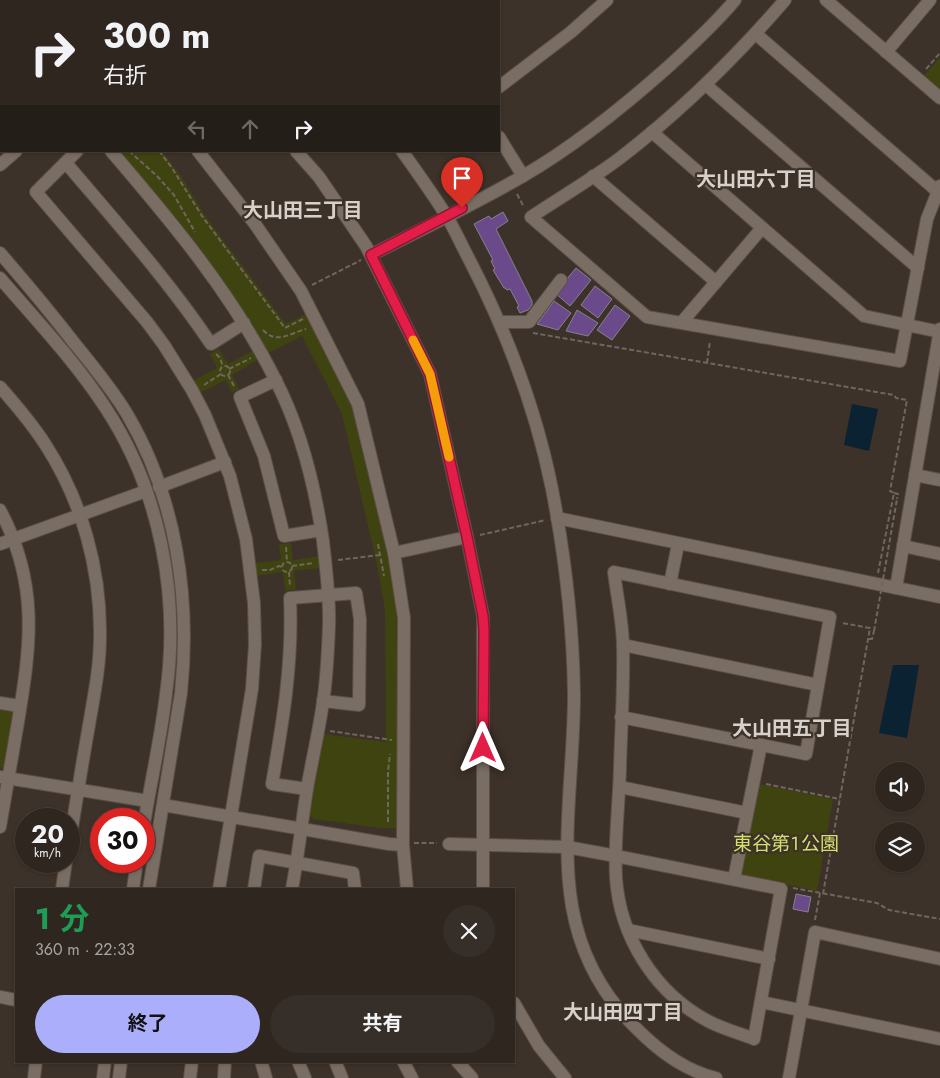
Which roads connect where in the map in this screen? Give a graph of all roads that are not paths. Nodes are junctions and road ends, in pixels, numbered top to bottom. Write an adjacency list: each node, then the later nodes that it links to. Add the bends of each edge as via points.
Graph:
1 (607, 0): 9 (street)
2 (735, 0): 21 (street, via 634,96)
3 (785, 0): 6 (street)
4 (826, 0): 7 (street)
5 (930, 0): 7 (street)
6 (756, 34): 8 (street); 23 (street)
7 (886, 52): 10 (street)
8 (706, 85): 11 (street); 28 (street)
9 (500, 86)
10 (940, 98)
11 (652, 132): 22 (street); 25 (street)
12 (500, 139): 21 (street)
13 (15, 152): 20 (street)
14 (75, 152): 19 (street)
15 (112, 152): 34 (street, via 164,212)
16 (199, 152): 54 (street, via 255,224 301,291 358,404)
17 (297, 152): 27 (street, via 320,177)
18 (403, 152): 24 (street)
19 (66, 163): 34 (street, via 121,227 211,344); 40 (street, via 36,192 147,322 192,390)
20 (0, 165)
21 (523, 176): 24 (street)
22 (593, 176): 31 (street); 33 (street, via 531,217 647,317)
23 (939, 188): 28 (street, via 927,219)
24 (446, 216): 27 (street); 32 (street)
25 (762, 228): 31 (street); 35 (street, via 864,316)
26 (0, 253): 43 (street, via 127,414)
27 (371, 255): 49 (street, via 430,374)
28 (918, 268): 35 (street)
29 (0, 278): 44 (street, via 81,374 105,408 124,439)
30 (561, 280): 32 (street, via 529,322)
31 (716, 282): 33 (street)
32 (499, 322): 47 (street, via 538,430)
33 (682, 322): 35 (street, via 900,361)
34 (244, 323): 37 (street)
35 (907, 326): 36 (street)
36 (940, 331): 39 (street)
37 (276, 380): 48 (street, via 301,444); 48 (street, via 240,397 264,456 284,536)
38 (0, 387): 46 (street, via 45,443 68,484)
39 (934, 405): 41 (street)
40 (225, 462): 43 (street); 76 (street, via 246,539 254,602 252,689)
41 (915, 475): 42 (street); 53 (street)
42 (940, 480)
43 (159, 487): 72 (street, via 177,551 185,628 182,692)
44 (146, 491): 46 (street); 71 (street, via 164,558 171,634 166,693)
45 (0, 510): 50 (street)
46 (80, 515): 50 (street); 69 (street, via 97,582 100,639 94,698)
47 (557, 518): 52 (street); 82 (street, via 573,644 574,697)
48 (321, 530): 58 (street)
49 (467, 537): 54 (street); 81 (street, via 484,631)
50 (13, 539): 51 (street); 64 (street, via 25,578 30,612 28,655)
51 (0, 544)
52 (678, 544): 56 (street); 57 (street)
53 (903, 546): 55 (street); 57 (street)
54 (394, 553): 79 (street, via 405,626)
55 (940, 554)
56 (670, 584): 60 (street, via 614,572); 61 (street, via 830,616)
57 (896, 588): 59 (street)
58 (328, 594): 62 (street); 62 (street, via 356,593 360,619 359,705); 70 (street, via 290,598 290,668 272,784)
59 (940, 597)
60 (623, 646): 61 (street); 65 (street)
61 (818, 686): 66 (street, via 806,754)
62 (324, 701): 70 (street)
63 (0, 703): 64 (street)
64 (20, 706): 67 (street)
65 (621, 717): 66 (street); 68 (street)
66 (761, 745): 75 (street)
67 (4, 778): 69 (street); 77 (street)
68 (620, 787): 75 (street); 83 (street)
69 (78, 789): 71 (street); 73 (street)
70 (307, 789): 78 (street)
71 (148, 802): 74 (street)
72 (163, 805): 76 (street); 90 (street)
73 (75, 808)
74 (147, 808)
75 (747, 813): 87 (street)
76 (230, 817): 78 (street); 91 (street)
77 (0, 827)
78 (301, 829): 79 (street); 84 (street)
79 (403, 844): 95 (street)
80 (449, 844): 81 (street)
81 (482, 845): 82 (street); 96 (street)
82 (567, 848): 83 (street); 128 (street, via 571,907 580,942 598,981 628,1021 648,1040 666,1054)
83 (616, 856): 87 (street); 97 (street, via 618,892)
84 (296, 862): 92 (street, via 259,856); 93 (street); 94 (street, via 353,873)
85 (64, 873): 88 (street)
86 (136, 873): 89 (street)
87 (734, 879): 98 (street, via 781,889)
88 (62, 888)
89 (133, 888)
90 (149, 888)
91 (219, 888)
92 (254, 888)
93 (292, 888)
94 (355, 888)
95 (407, 888)
96 (483, 888)
97 (628, 930): 98 (street); 102 (street, via 634,946 664,988 708,1021 754,1038)
98 (769, 959): 102 (street)
99 (940, 959): 104 (street, via 815,932)
100 (0, 997): 101 (street)
101 (15, 1000)
102 (761, 1002): 104 (street)
103 (515, 1009): 105 (street)
104 (801, 1010): 106 (street); 129 (street)
105 (518, 1023): 127 (street)
106 (940, 1039)
107 (36, 1063): 117 (street)
108 (105, 1063): 118 (street)
109 (121, 1063): 119 (street)
110 (192, 1063): 120 (street)
111 (225, 1063): 121 (street)
112 (262, 1063): 122 (street)
113 (299, 1063): 123 (street)
114 (336, 1063): 124 (street)
115 (403, 1063): 125 (street)
116 (459, 1063): 126 (street)
117 (34, 1078)
118 (103, 1078)
119 (119, 1078)
120 (190, 1078)
121 (224, 1078)
122 (266, 1078)
123 (305, 1078)
124 (342, 1078)
125 (412, 1078)
126 (472, 1078)
127 (565, 1078)
128 (713, 1078)
129 (789, 1078)

